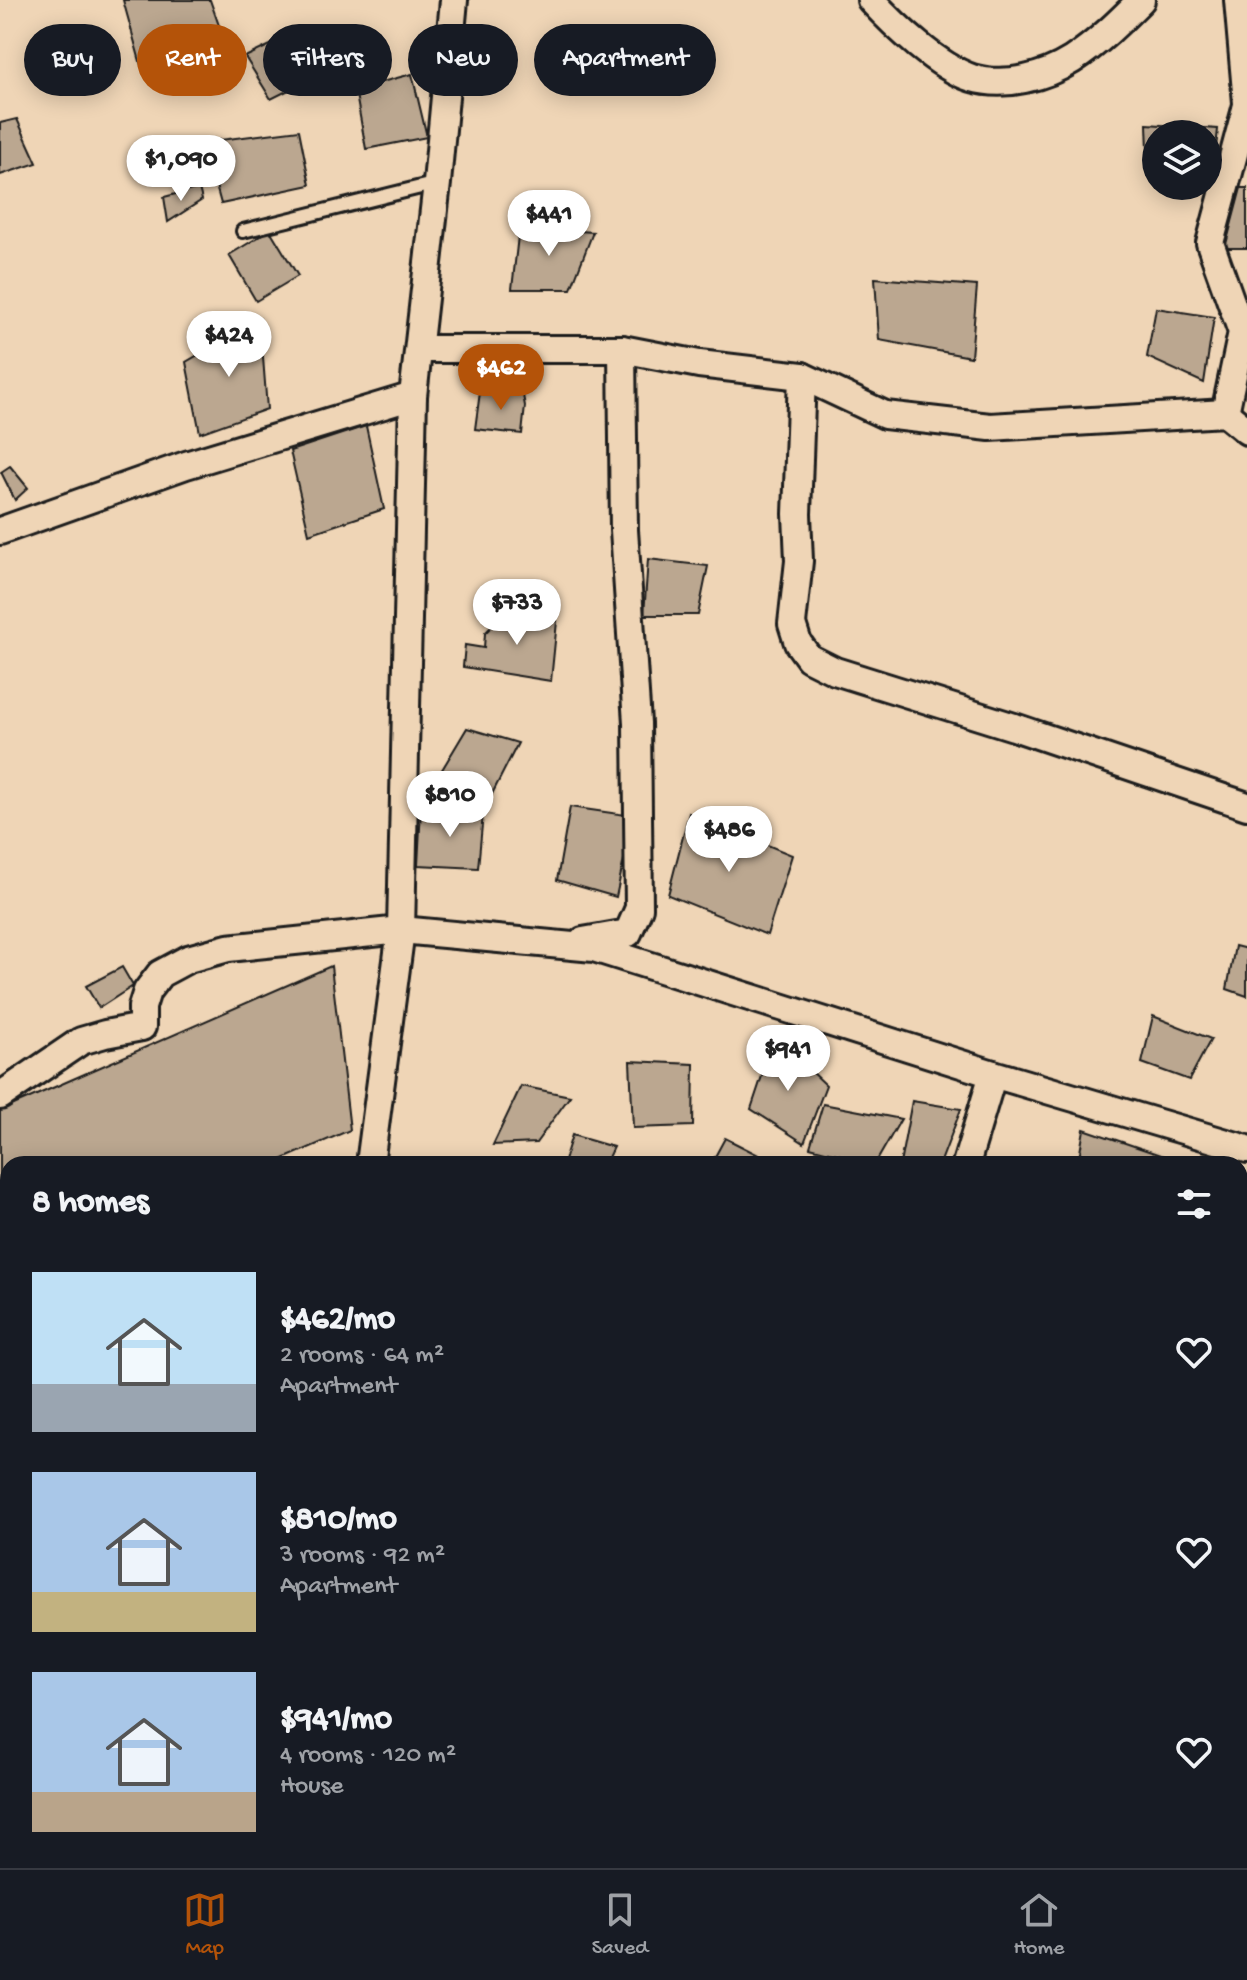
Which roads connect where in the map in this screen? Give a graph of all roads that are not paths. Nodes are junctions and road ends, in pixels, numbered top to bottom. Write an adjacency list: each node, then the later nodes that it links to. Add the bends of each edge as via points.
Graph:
1 (454, 0): 6 (street)
2 (871, 0): 3 (street, via 916,44 963,73 988,81 1021,80 1059,67 1108,33)
3 (1141, 0)
4 (1238, 0): 5 (street)
5 (1247, 104): 12 (street, via 1210,243 1242,332)
6 (437, 183): 7 (lane); 8 (street)
7 (243, 231)
8 (420, 349): 9 (street); 11 (street)
9 (622, 349): 10 (street); 17 (street, via 639,908 628,933 581,940)
10 (802, 376): 12 (street, via 885,415 990,427); 15 (street, via 799,561 792,624 809,658)
11 (413, 396): 14 (street, via 186,465); 16 (street)
12 (1225, 413): 13 (street)
13 (1247, 431)
14 (0, 531)
15 (1247, 806)
16 (401, 930): 17 (street); 19 (street, via 228,948 188,959 160,974 147,991 142,1027 81,1041); 21 (street)
17 (594, 948): 18 (street)
18 (993, 1074): 20 (street); 22 (street)
19 (0, 1096)
20 (1247, 1149)
21 (371, 1156)
22 (968, 1156)

